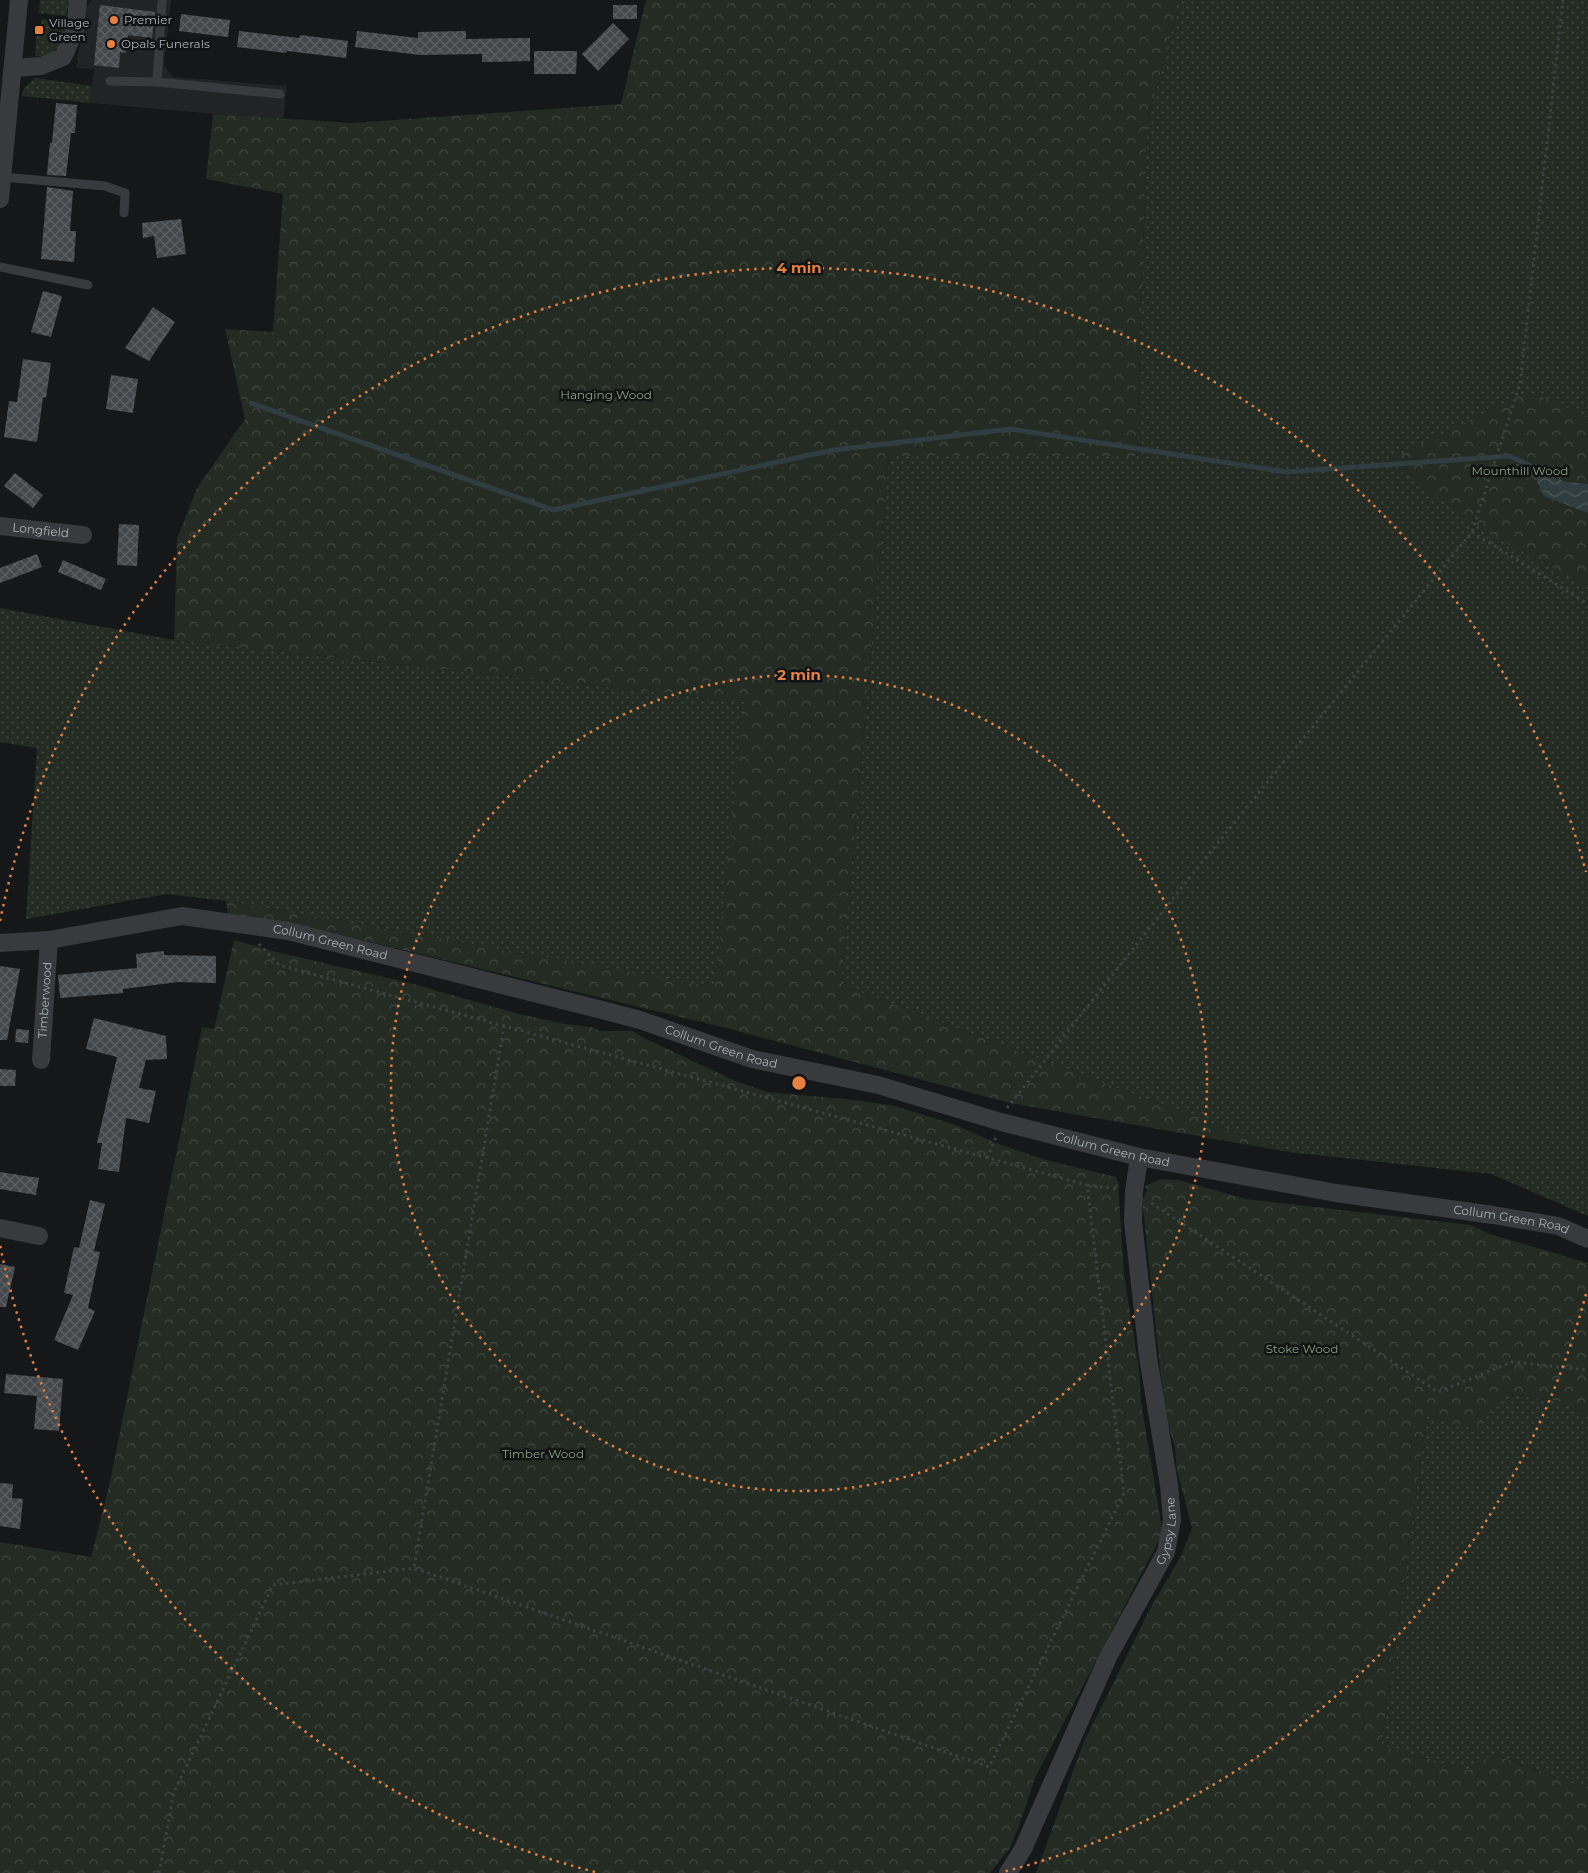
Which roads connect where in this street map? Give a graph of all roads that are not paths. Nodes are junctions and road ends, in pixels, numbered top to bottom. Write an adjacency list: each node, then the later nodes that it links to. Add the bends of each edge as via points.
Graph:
1 (19, 0): 4 (street)
2 (78, 0): 4 (street, via 76,30 63,57 41,66)
3 (162, 0): 6 (lane)
4 (13, 68): 8 (street)
5 (110, 81): 6 (lane)
6 (157, 82): 7 (lane)
7 (280, 94)
8 (2, 178): 9 (street); 10 (lane, via 105,186 125,193)
9 (0, 199)
10 (124, 213)
11 (0, 267): 12 (lane)
12 (88, 286)
13 (0, 526): 14 (street, Longfield)
14 (83, 535)
15 (49, 940): 16 (street, Collum Green Road); 17 (street, Timberwood); 18 (street, Collum Green Road, via 182,916 288,932 596,1008 752,1059 878,1085 1001,1122)
16 (0, 944)
17 (41, 1060)
18 (1139, 1157): 21 (street, Collum Green Road, via 1336,1193 1558,1226); 22 (street, Gypsy Lane, via 1132,1221 1148,1357 1170,1485 1172,1520 1166,1552 1108,1657 1023,1849)
19 (0, 1228): 20 (street)
20 (39, 1236)
21 (1588, 1239)
22 (1008, 1873)

